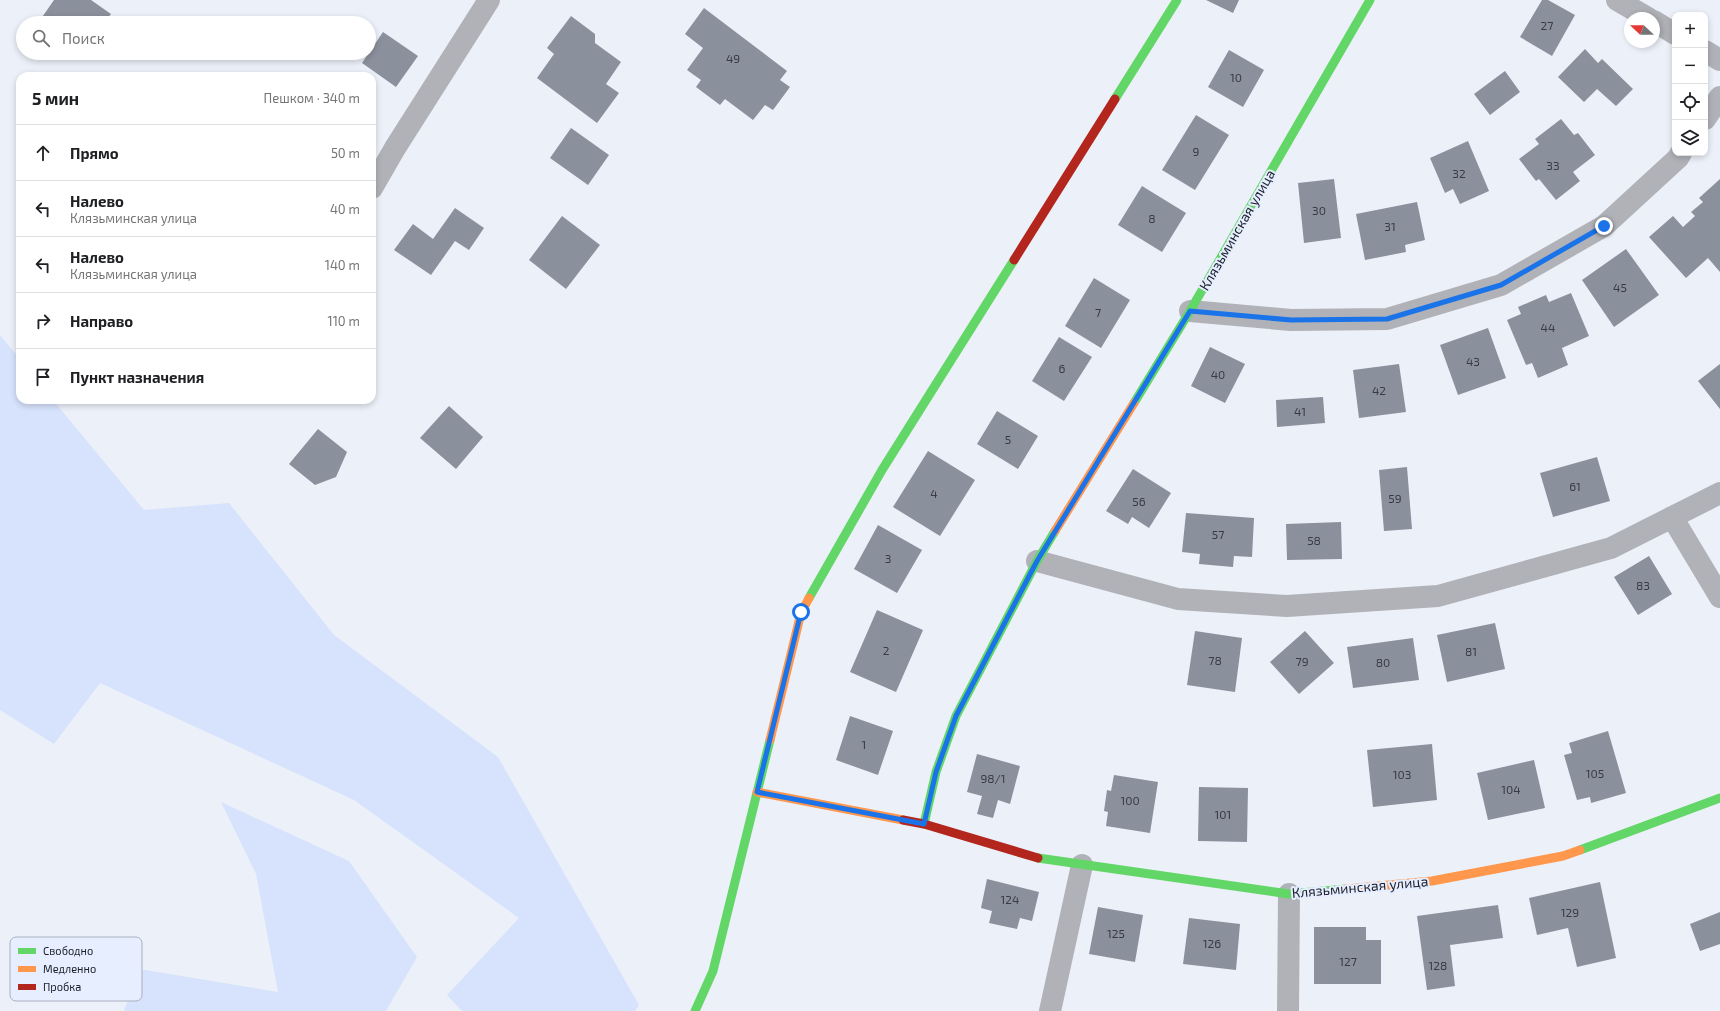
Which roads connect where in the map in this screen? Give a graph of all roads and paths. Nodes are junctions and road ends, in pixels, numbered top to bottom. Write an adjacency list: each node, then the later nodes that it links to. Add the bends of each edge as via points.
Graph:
1 (489, 0): 13 (street)
2 (1177, 0): 19 (street, via 882,470 801,612)
3 (1370, 0): 14 (street, Клязьминская улица)
4 (1617, 0): 5 (street)
5 (1638, 12)
6 (1660, 25): 7 (street)
7 (1672, 32)
8 (1708, 53): 9 (street)
9 (1720, 60)
10 (1720, 97): 11 (street)
11 (1708, 115)
12 (1680, 156): 14 (street, via 1604,226 1501,285 1387,319 1291,320)
13 (376, 181)
14 (1190, 311): 17 (street, Клязьминская улица)
15 (1720, 493): 16 (street)
16 (1672, 518): 17 (street, via 1611,548 1438,596 1287,606 1178,599); 18 (street)
17 (1037, 561): 21 (street, Клязьминская улица, via 956,716 936,772)
18 (1720, 597)
19 (757, 792): 21 (street, Клязьминская улица); 24 (street, via 713,971)
20 (1720, 798): 23 (street, Клязьминская улица, via 1563,856 1432,881)
21 (924, 824): 22 (street, Клязьминская улица, via 1043,860)
22 (1082, 865): 23 (street, Клязьминская улица); 25 (street)
23 (1288, 894): 26 (street)
24 (695, 1011)
25 (1050, 1011)
26 (1288, 1011)

